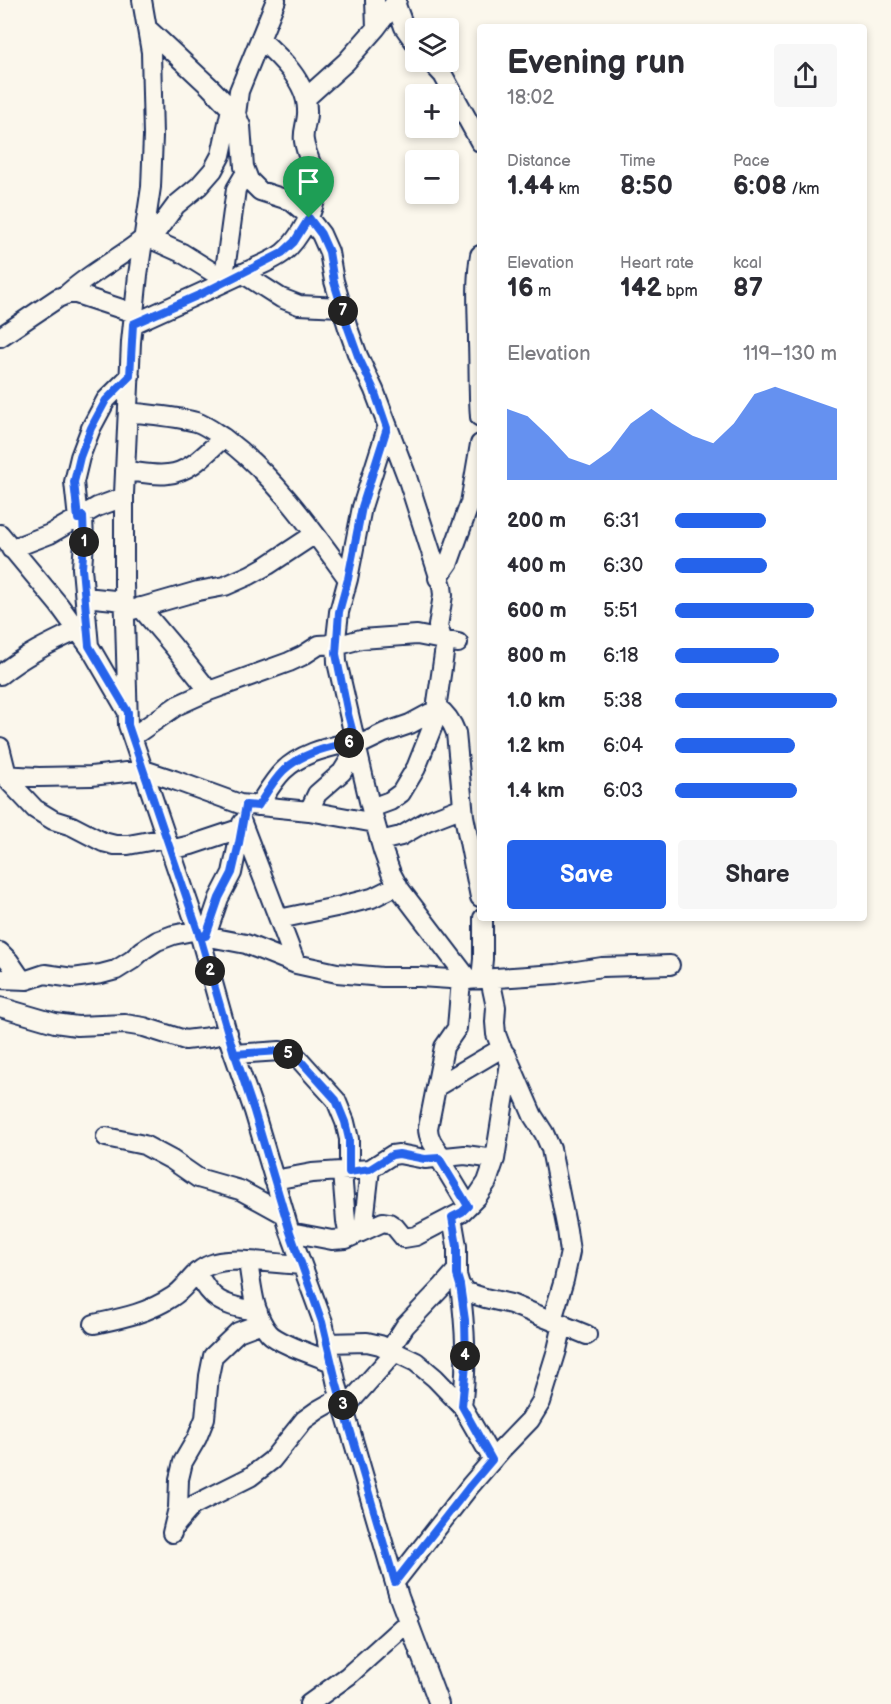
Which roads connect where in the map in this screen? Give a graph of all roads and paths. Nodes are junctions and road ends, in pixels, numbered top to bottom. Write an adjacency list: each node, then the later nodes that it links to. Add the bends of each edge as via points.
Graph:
1 (142, 0): 5 (street)
2 (276, 0): 8 (street)
3 (375, 0): 6 (street)
4 (396, 1): 6 (street); 7 (street)
5 (147, 28): 11 (street); 15 (street, via 153,136)
6 (376, 28): 10 (street)
7 (405, 28)
8 (260, 39): 10 (street, via 282,59); 11 (street)
9 (440, 72): 12 (street)
10 (306, 98): 14 (street, via 304,143 317,185)
11 (233, 111): 13 (street, via 242,126); 15 (street, via 213,170)
12 (477, 137)
13 (246, 172): 14 (street, via 260,191 291,201); 16 (street, via 236,189 226,263)
14 (309, 218): 16 (street, via 282,253); 19 (street, via 329,252)
15 (146, 238): 16 (street); 18 (street); 20 (street)
16 (231, 277): 19 (street, via 299,305); 20 (street, via 199,295)
17 (477, 286): 21 (street)
18 (66, 295): 20 (street, via 86,297); 22 (street)
19 (341, 307): 25 (street)
20 (134, 318): 23 (street)
21 (477, 318)
22 (0, 337)
23 (130, 376): 24 (street); 30 (street, via 106,400 80,457 74,482)
24 (129, 412): 26 (street, via 199,423); 28 (street)
25 (387, 428): 33 (street, via 407,477); 34 (street, via 362,507)
26 (223, 438): 28 (street, via 182,471); 31 (street, via 270,479)
27 (477, 464): 33 (street, via 471,503 449,562)
28 (125, 471): 29 (street)
29 (124, 497): 30 (street); 36 (street)
30 (80, 517): 32 (street, via 50,534); 35 (street)
31 (315, 534): 34 (street); 36 (street, via 268,565 225,586)
32 (6, 542): 37 (street)
33 (438, 578): 38 (street, via 443,595 438,626)
34 (348, 579): 39 (street)
35 (84, 597): 36 (street); 40 (street)
36 (130, 607): 42 (street, via 173,646); 44 (street)
37 (78, 630): 40 (street); 41 (street)
38 (451, 642): 39 (street, via 417,635); 43 (street, via 446,647)
39 (336, 645): 42 (street, via 319,645 289,662); 46 (street)
40 (89, 646): 44 (street)
41 (0, 675)
42 (209, 691): 45 (street, via 178,705)
43 (436, 709): 46 (street, via 410,724); 50 (street, via 444,712 456,733); 53 (street, via 409,782 390,801)
44 (128, 712): 45 (street)
45 (132, 737): 48 (street)
46 (356, 745): 51 (street, via 342,772 317,794); 52 (street, via 308,754 295,761); 53 (street)
47 (0, 747): 49 (street)
48 (144, 770): 49 (street, via 91,777); 52 (street, via 240,804); 54 (street)
49 (4, 775): 54 (street, via 35,809 103,842)
50 (463, 807): 53 (street, via 401,836); 55 (street)
51 (309, 811): 52 (street); 53 (street)
52 (247, 815): 54 (street, via 191,845); 57 (street); 59 (street, via 232,873)
53 (376, 824): 56 (street)
54 (168, 844): 59 (street)
55 (477, 881)
56 (398, 885): 57 (street, via 341,906); 64 (street)
57 (279, 919): 61 (street)
58 (483, 921): 64 (street, via 483,959)
59 (201, 934): 61 (street, via 246,944); 65 (street, via 173,935 157,941 109,972 73,978 45,974); 67 (street)
60 (0, 952): 65 (street)
61 (296, 964): 64 (street, via 382,977)
62 (670, 965): 64 (street)
63 (0, 979): 65 (street)
64 (475, 979): 69 (street, via 496,1007 496,1034); 70 (street, via 457,1028 444,1047)
65 (22, 980)
66 (0, 1007): 67 (street, via 55,1023 125,1024 185,1040)
67 (228, 1033): 68 (street)
68 (234, 1054): 75 (street, via 280,1051 299,1059 336,1100 345,1122 349,1139); 76 (street)
69 (506, 1056): 70 (street); 73 (street); 88 (street, via 551,1149 567,1230 570,1251)
70 (436, 1087): 72 (street, via 428,1135)
71 (106, 1137): 77 (street, via 144,1145 198,1178)
72 (441, 1158): 73 (street, via 465,1155); 74 (street, via 392,1155); 78 (street)
73 (495, 1159): 78 (street, via 487,1182)
74 (370, 1169): 75 (street); 82 (street)
75 (345, 1172): 76 (street, via 312,1173); 82 (street, via 346,1221)
76 (274, 1182): 77 (street); 79 (street)
77 (243, 1192): 79 (street)
78 (468, 1206): 80 (street)
79 (284, 1214): 81 (street)
80 (452, 1217): 82 (street, via 408,1238 383,1222); 86 (street)
81 (290, 1232): 82 (street, via 332,1240); 84 (street)
82 (356, 1234)
83 (248, 1262): 84 (street); 85 (street, via 215,1263); 87 (street)
84 (302, 1265): 91 (street)
85 (197, 1272): 87 (street, via 212,1296); 89 (street, via 175,1296 146,1312)
86 (459, 1278): 88 (street, via 466,1292); 92 (street, via 405,1326); 95 (street, via 465,1320)
87 (260, 1317): 93 (street, via 270,1334); 94 (street, via 213,1356 205,1418 183,1462 173,1530 192,1506 250,1477 272,1460 304,1420 318,1410)
88 (558, 1322): 90 (street); 96 (street, via 557,1350 542,1402)
89 (94, 1324)
90 (587, 1335)
91 (327, 1343): 92 (street, via 367,1342); 93 (street)
92 (392, 1352): 94 (street); 95 (street, via 416,1362)
93 (332, 1362): 94 (street)
94 (342, 1403): 97 (street)
95 (462, 1406): 96 (street)
96 (492, 1460): 97 (street)
97 (395, 1582): 98 (street)
98 (408, 1621): 99 (street, via 348,1676); 100 (street)
99 (309, 1704)
100 (439, 1704)

